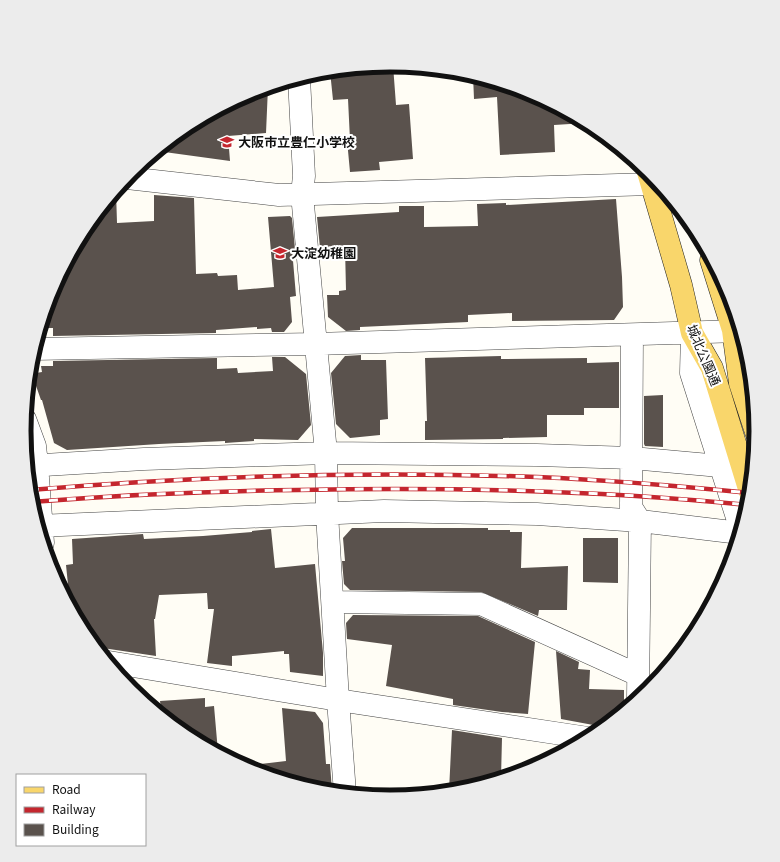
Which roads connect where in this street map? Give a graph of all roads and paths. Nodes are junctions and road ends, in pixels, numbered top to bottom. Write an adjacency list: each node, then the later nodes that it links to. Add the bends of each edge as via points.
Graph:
1 (299, 84): 5 (street, via 304,176)
2 (645, 178): 5 (street)
3 (134, 179): 5 (street, via 279,195)
4 (652, 186): 7 (main road, 城北公園通)
5 (302, 194): 10 (street)
6 (734, 330): 7 (street)
7 (692, 333): 8 (street); 16 (street, via 691,372); 18 (main road, 城北公園通, via 712,368)
8 (632, 335): 10 (street); 15 (street)
9 (736, 336): 12 (main road, 城北公園通, via 740,383)
10 (315, 344): 11 (street); 14 (street)
11 (41, 349)
12 (748, 407)
13 (31, 436): 17 (street, via 35,446)
14 (326, 453): 15 (street); 17 (street, via 144,459); 20 (street)
15 (632, 458): 16 (street); 22 (street, via 630,507)
16 (720, 466): 21 (street)
17 (34, 470): 19 (street)
18 (746, 479)
19 (38, 498)
20 (327, 513): 22 (street, via 384,511 537,514); 23 (street); 25 (street)
21 (738, 520)
22 (640, 521): 24 (street); 27 (street)
23 (44, 526)
24 (734, 532)
25 (333, 602): 27 (street, via 480,604); 29 (street)
26 (116, 663): 29 (street)
27 (638, 675): 28 (street)
28 (638, 691)
29 (338, 700): 30 (street); 31 (street)
30 (578, 736)
31 (345, 787)

